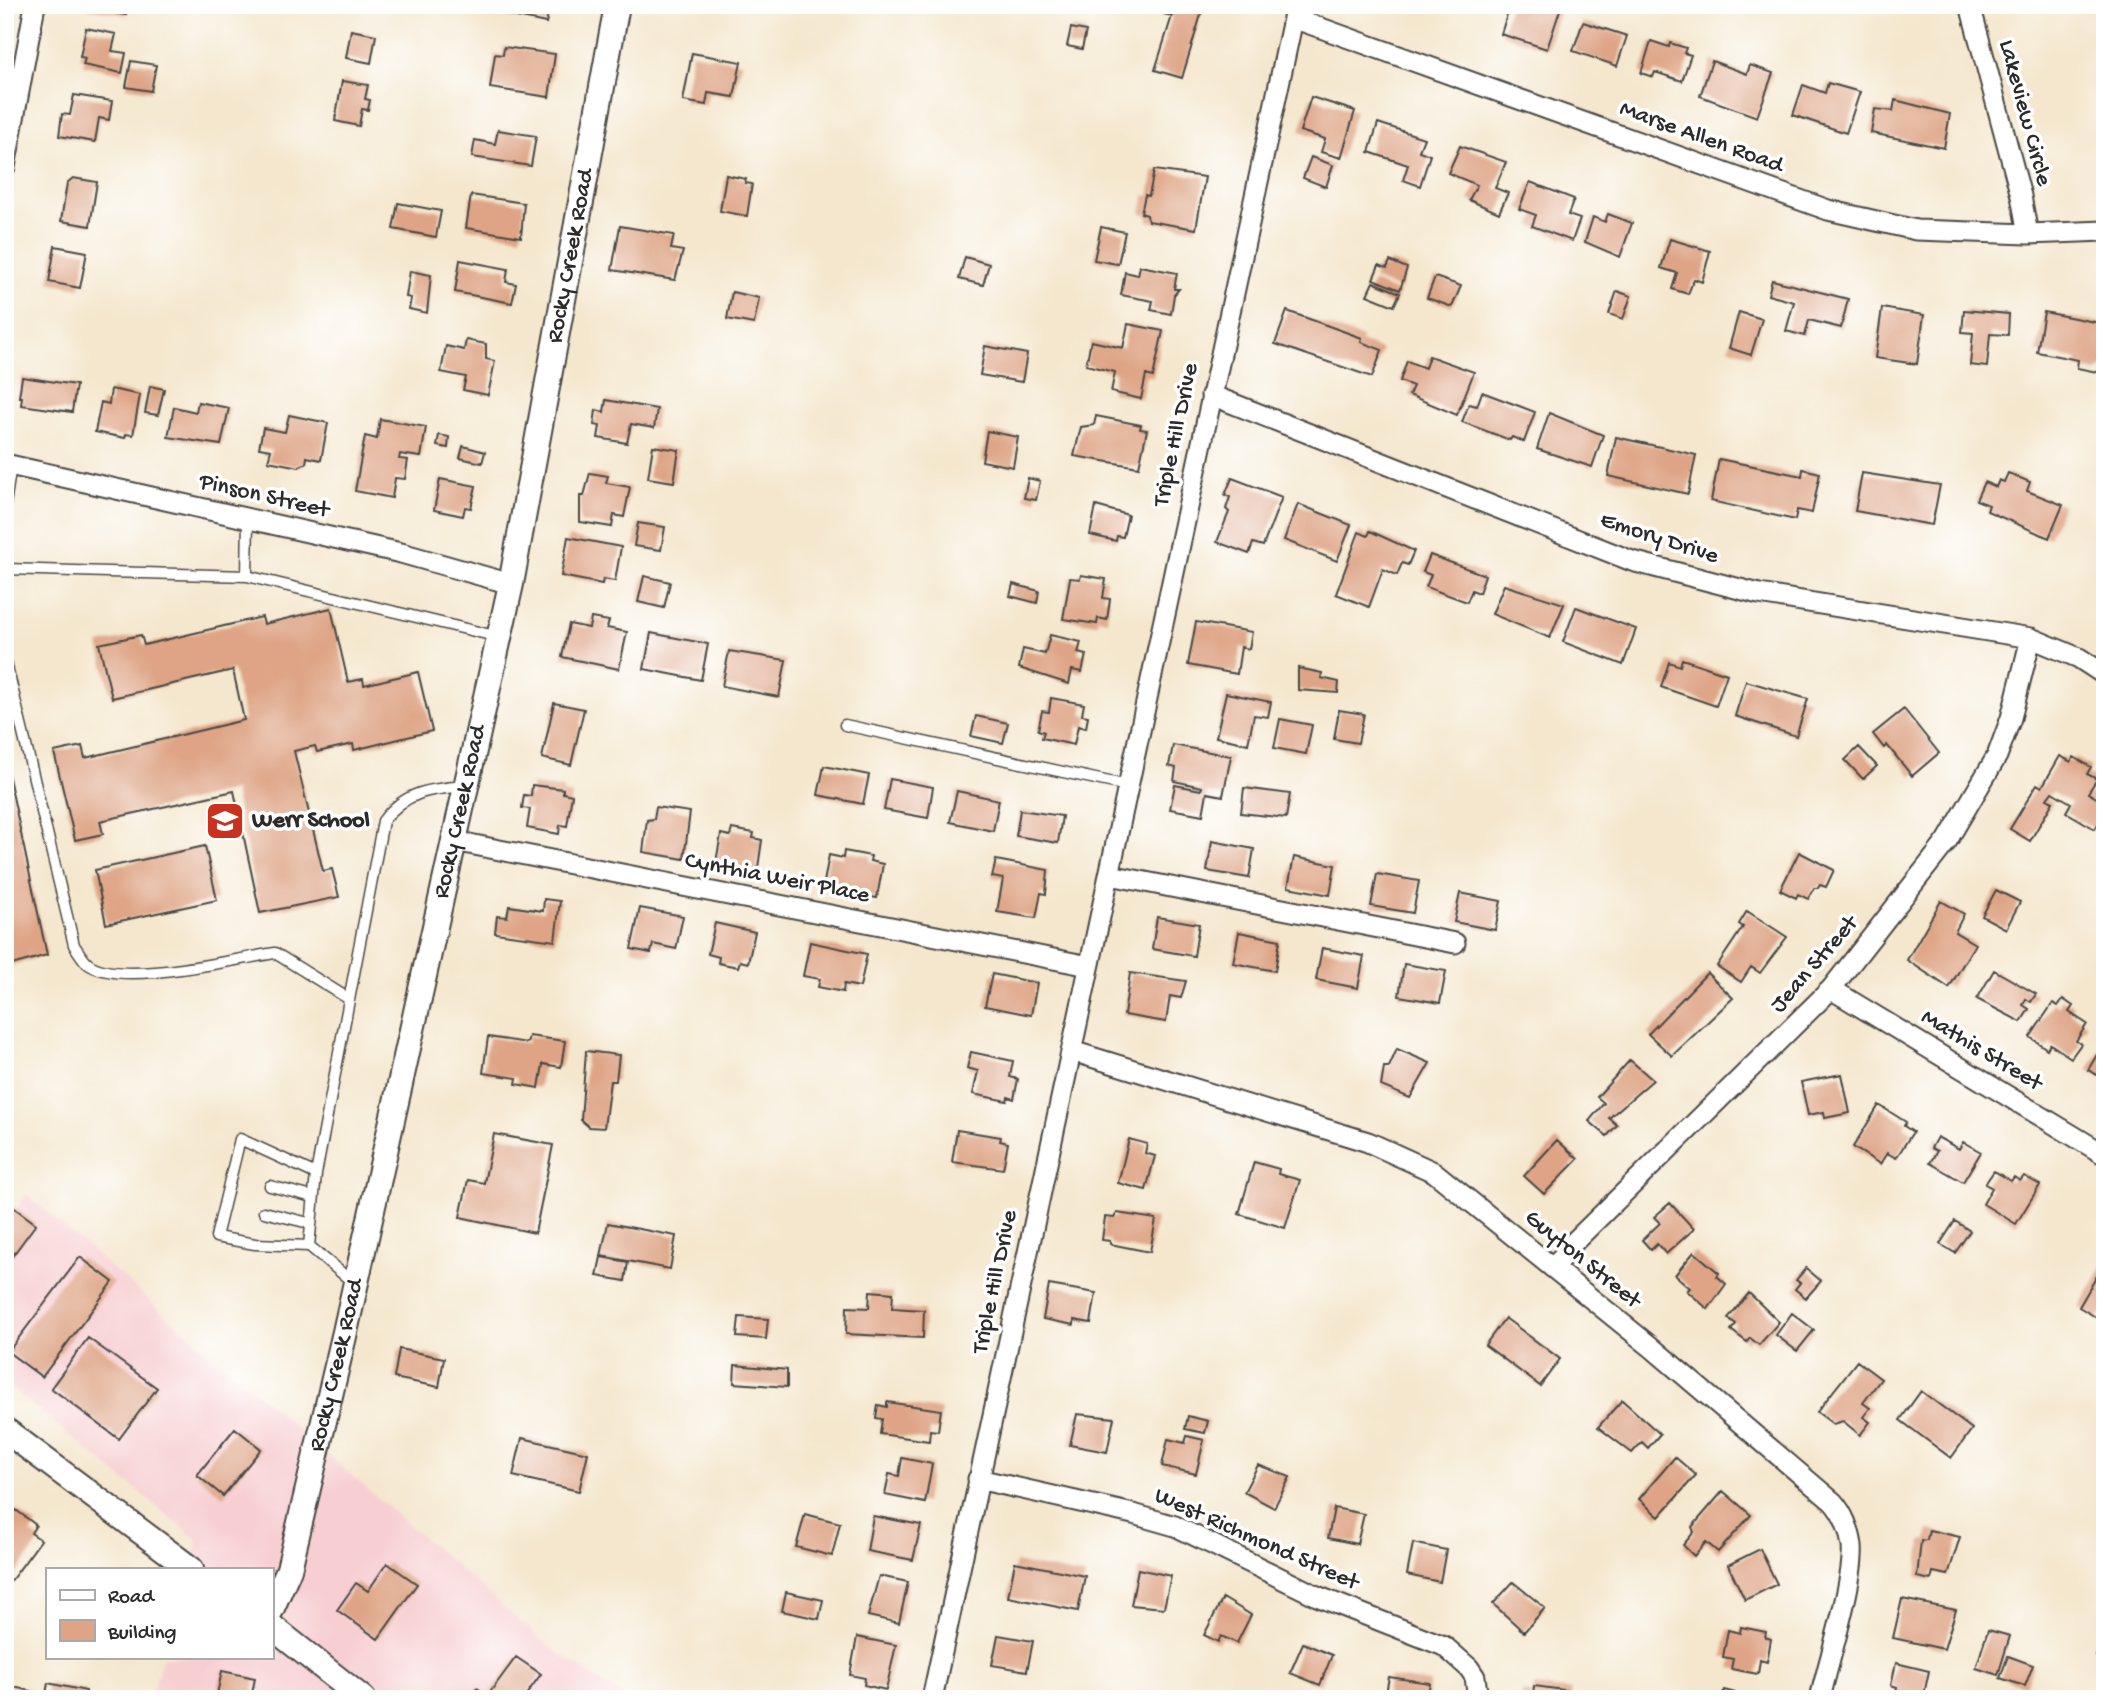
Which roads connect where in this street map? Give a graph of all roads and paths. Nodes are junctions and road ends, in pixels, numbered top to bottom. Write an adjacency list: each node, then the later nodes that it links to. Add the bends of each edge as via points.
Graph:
1 (35, 5): 5 (street)
2 (617, 5): 14 (street, Rocky Creek Road)
3 (1970, 5): 7 (street, Lakeview Circle)
4 (1295, 12): 7 (street, Marse Allen Road, via 1828,210 1916,230); 8 (street, Triple Hill Drive)
5 (5, 167)
6 (2105, 232): 7 (street, Marse Allen Road)
7 (2028, 234)
8 (1211, 395): 16 (street, Emory Drive, via 1633,561 1759,594); 21 (street, Triple Hill Drive)
9 (8, 465): 10 (lane); 11 (street, Pinson Street)
10 (5, 504)
11 (248, 518): 13 (lane); 14 (street, Pinson Street)
12 (5, 569): 13 (lane)
13 (247, 576): 15 (lane)
14 (511, 584): 15 (street, Rocky Creek Road)
15 (500, 637): 20 (street, Rocky Creek Road)
16 (2031, 638): 18 (street, Emory Drive, via 2079,657); 26 (street, Jean Street, via 2011,718 1970,807)
17 (5, 658): 27 (lane, via 74,945 87,963 110,973 136,975 275,953)
18 (2105, 675)
19 (845, 725): 21 (lane)
20 (467, 786): 22 (street, Rocky Creek Road); 27 (lane, via 410,795 383,821)
21 (1128, 786): 23 (street, Triple Hill Drive)
22 (454, 841): 25 (street, Cynthia Weir Place); 41 (street, Rocky Creek Road)
23 (1110, 876): 24 (street); 25 (street, Triple Hill Drive)
24 (1455, 943)
25 (1090, 966): 28 (street, Triple Hill Drive)
26 (1831, 989): 29 (street, Mathis Street); 40 (street, Jean Street)
27 (349, 999): 30 (lane)
28 (1072, 1051): 40 (street, Guyton Street, via 1368,1143 1420,1165 1452,1185); 43 (street, Triple Hill Drive)
29 (2105, 1155)
30 (316, 1174): 31 (lane, via 240,1139); 34 (lane)
31 (230, 1177): 32 (lane); 35 (lane)
32 (243, 1180)
33 (270, 1186): 34 (lane)
34 (313, 1197): 38 (lane)
35 (224, 1204): 36 (lane); 39 (lane, via 215,1237)
36 (237, 1206)
37 (264, 1212): 38 (lane)
38 (309, 1223): 39 (lane)
39 (309, 1246): 41 (lane)
40 (1553, 1268): 50 (street, Guyton Street, via 1839,1508 1852,1546 1851,1560)
41 (355, 1284): 45 (street, Rocky Creek Road, via 289,1569)
42 (5, 1430): 44 (street)
43 (978, 1479): 48 (street, Triple Hill Drive); 49 (street, West Richmond Street, via 1175,1526 1317,1596 1444,1646 1475,1677)
44 (190, 1568)
45 (273, 1605)
46 (273, 1628): 47 (street)
47 (363, 1699)
48 (932, 1699)
49 (1478, 1699)
50 (1819, 1699)

